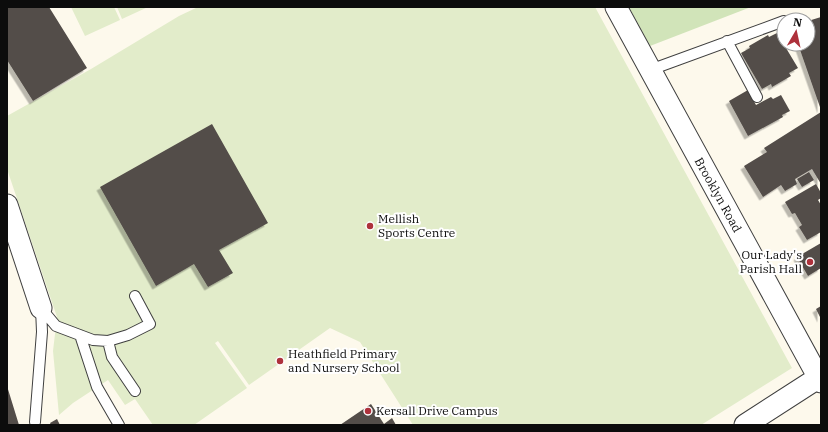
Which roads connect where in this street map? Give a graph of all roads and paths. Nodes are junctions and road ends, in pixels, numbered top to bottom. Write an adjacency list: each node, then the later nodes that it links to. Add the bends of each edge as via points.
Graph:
1 (616, 7): 4 (street, Brooklyn Road)
2 (776, 23): 3 (lane)
3 (728, 41): 4 (lane); 5 (lane)
4 (650, 70): 12 (street, Brooklyn Road)
5 (757, 97)
6 (7, 205): 7 (street)
7 (11, 228): 9 (street)
8 (135, 296): 11 (lane, via 150,324)
9 (41, 308): 10 (lane, via 56,326); 14 (lane, via 42,332)
10 (80, 334): 11 (lane, via 93,340); 15 (lane, via 97,387)
11 (108, 341): 13 (lane, via 112,357)
12 (820, 379): 16 (street)
13 (135, 391)
14 (35, 422)
15 (119, 425)
16 (745, 425)

